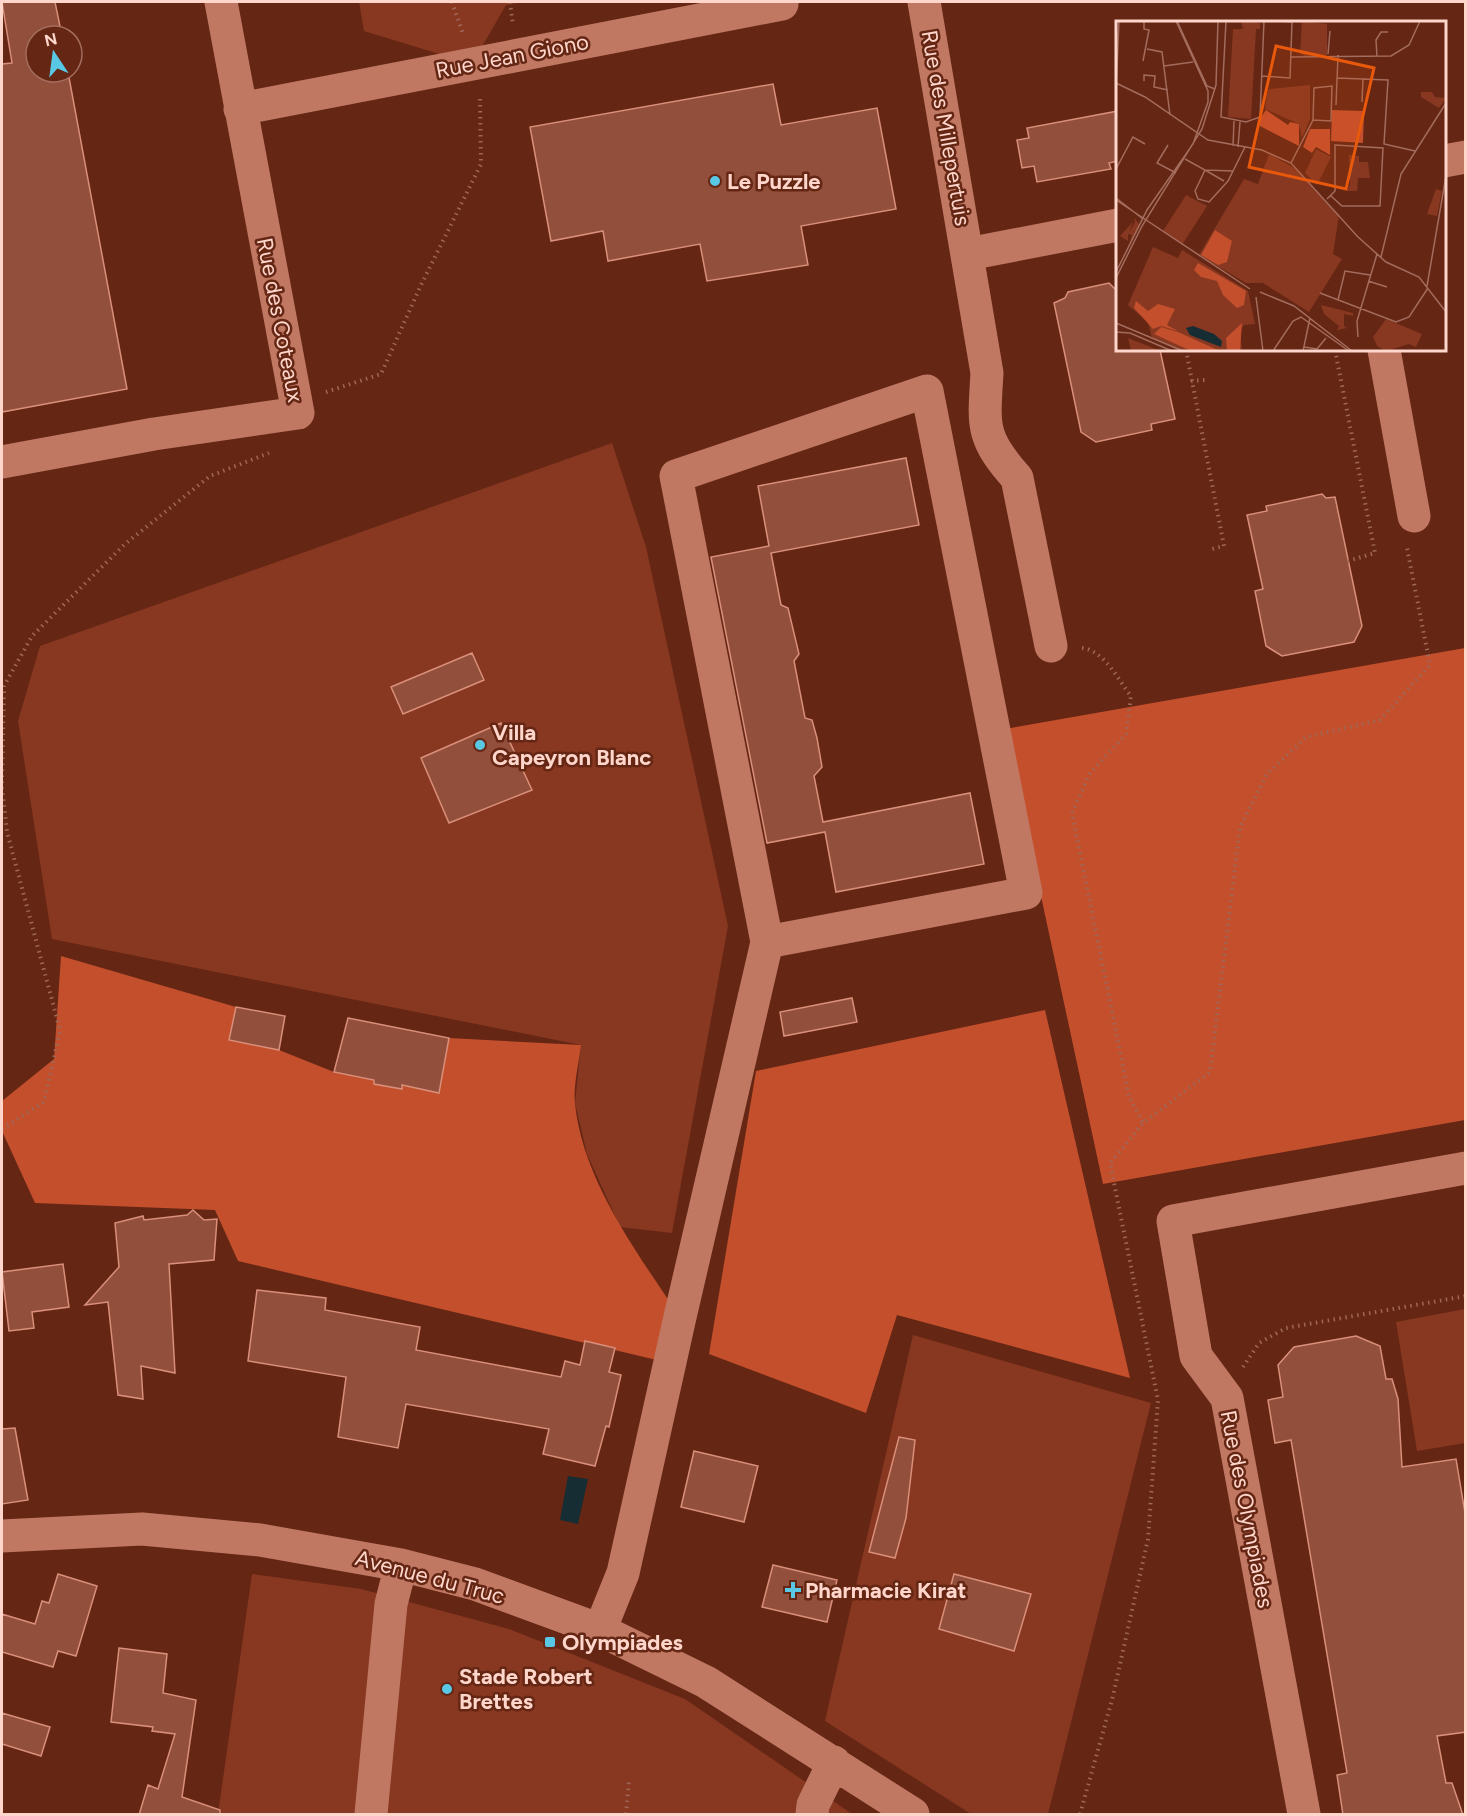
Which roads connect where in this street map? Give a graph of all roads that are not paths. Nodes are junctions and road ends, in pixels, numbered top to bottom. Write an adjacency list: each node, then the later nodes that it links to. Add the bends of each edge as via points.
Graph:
1 (221, 2): 4 (street, Rue des Coteaux)
2 (781, 2): 4 (street, Rue Jean Giono)
3 (924, 2): 8 (street, Rue des Millepertuis)
4 (240, 109): 10 (street, Rue des Coteaux, via 298,413)
5 (1466, 157): 6 (street)
6 (1446, 161)
7 (1116, 225): 8 (street, Rue des Millepertuis)
8 (968, 254): 12 (street, Rue des Millepertuis, via 987,373 984,426 999,457 1017,478)
9 (1384, 351): 11 (street)
10 (2, 462)
11 (1414, 516)
12 (1051, 646)
13 (767, 942): 13 (street, via 676,476 927,391 1026,893); 17 (street, via 624,1573)
14 (1466, 1168): 22 (street, Rue des Olympiades, via 1173,1221 1196,1356 1227,1398)
15 (2, 1536): 16 (street, Avenue du Truc, via 142,1529 260,1540)
16 (401, 1565): 17 (street, Avenue du Truc, via 475,1584); 19 (street, via 391,1604)
17 (600, 1629): 18 (street, Avenue du Truc, via 706,1682)
18 (834, 1762): 20 (street); 21 (street, Avenue du Truc)
19 (371, 1815)
20 (812, 1815)
21 (913, 1815)
22 (1304, 1815)

